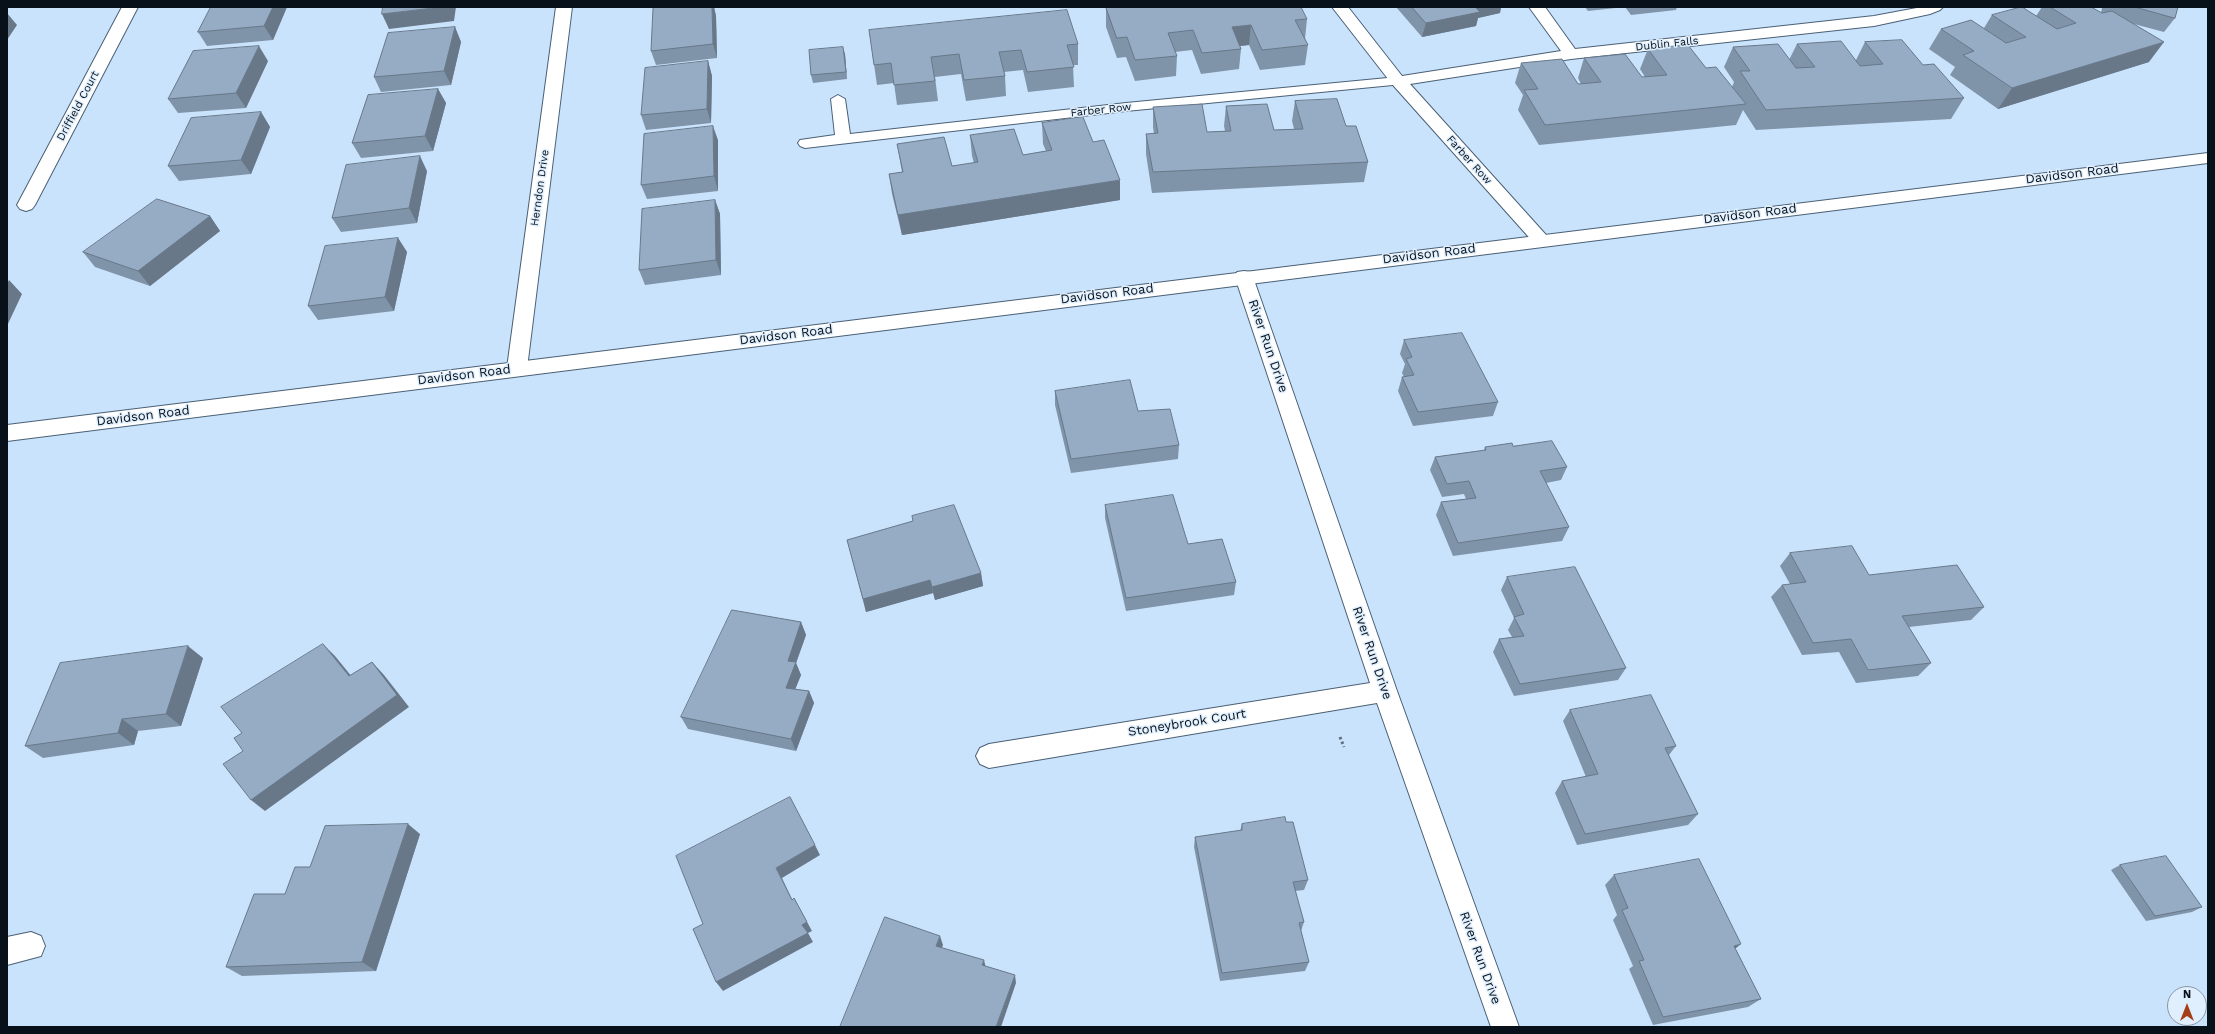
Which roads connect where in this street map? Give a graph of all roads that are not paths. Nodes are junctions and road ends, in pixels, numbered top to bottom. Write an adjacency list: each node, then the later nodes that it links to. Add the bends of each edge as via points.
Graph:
1 (130, 7): 12 (street, Driffield Court)
2 (564, 7): 15 (street, Herndon Drive)
3 (1340, 7): 7 (street, Farber Row)
4 (1537, 7): 6 (street)
5 (1935, 7): 6 (street, Dublin Falls, via 1874,21)
6 (1571, 54): 7 (street, Dublin Falls)
7 (1398, 80): 9 (lane, Farber Row); 13 (street, Farber Row)
8 (838, 99): 9 (lane)
9 (843, 139): 10 (lane, Farber Row)
10 (805, 143)
11 (2208, 158): 13 (street, Davidson Road)
12 (26, 205)
13 (1541, 240): 14 (street, Davidson Road)
14 (1244, 277): 15 (street, Davidson Road); 17 (street, River Run Drive)
15 (517, 368): 16 (street, Davidson Road)
16 (7, 433)
17 (1385, 691): 18 (street, Stoneybrook Court); 19 (street, River Run Drive)
18 (989, 756)
19 (1505, 1027)

